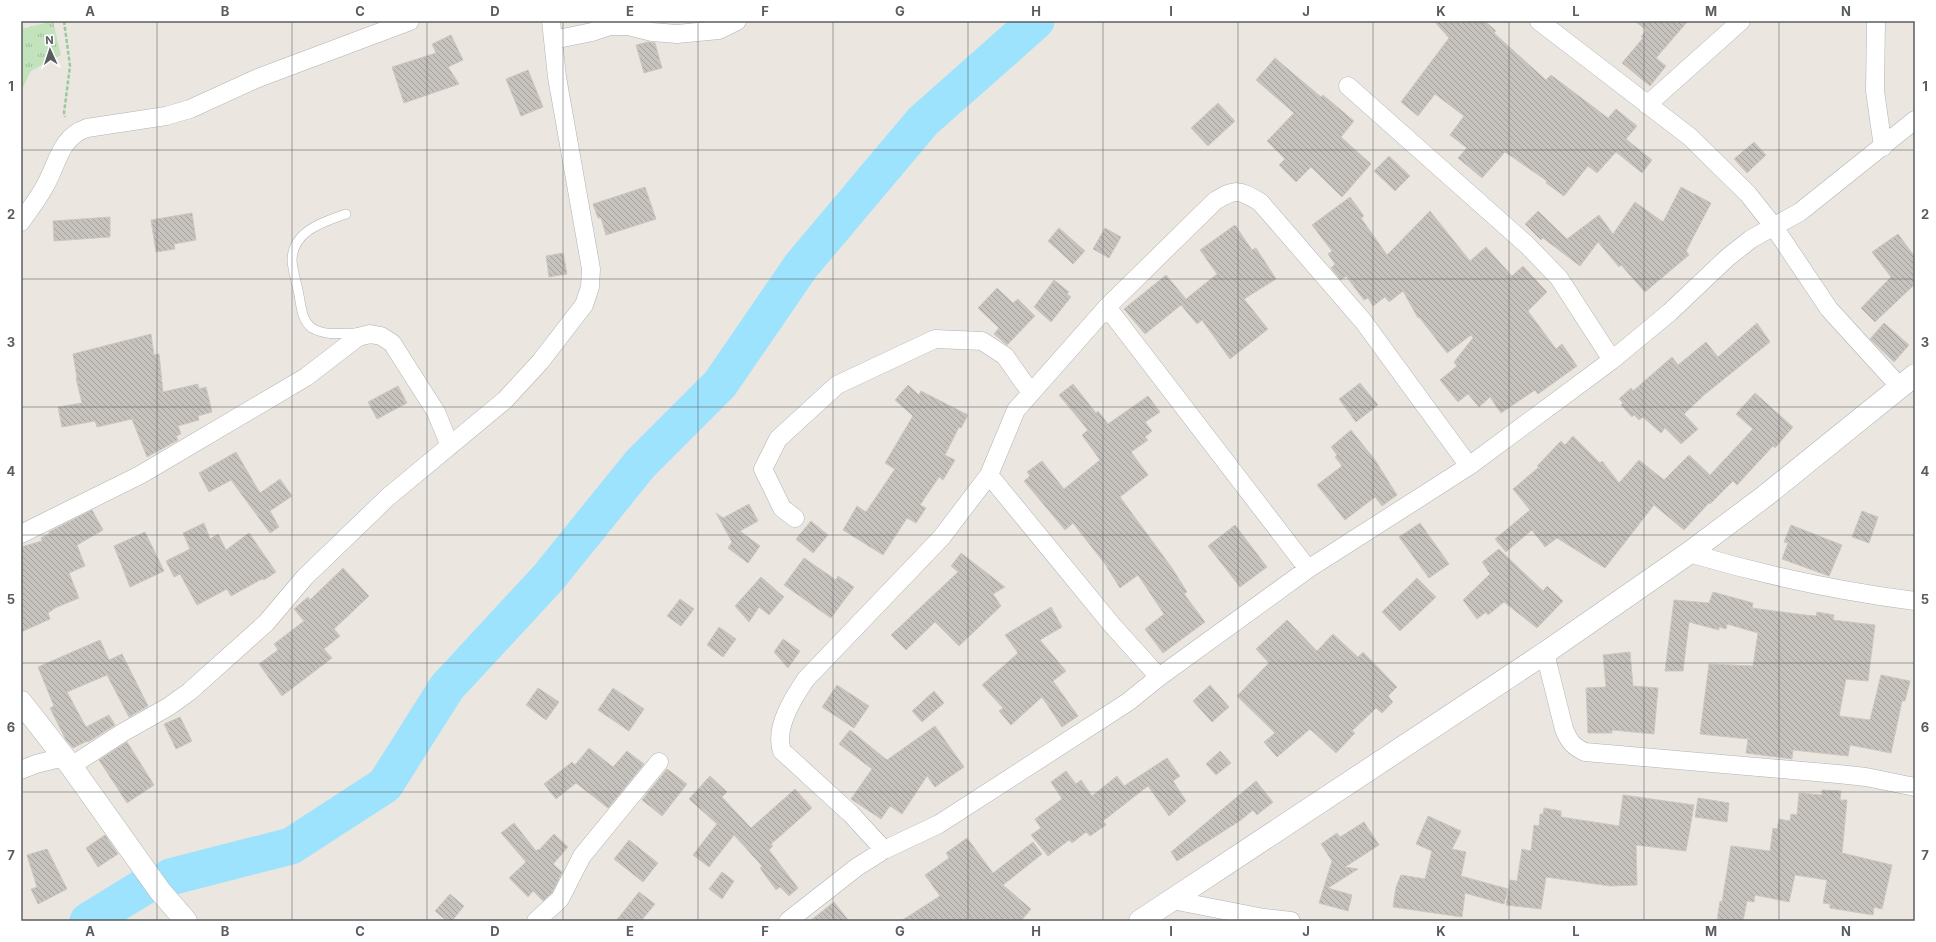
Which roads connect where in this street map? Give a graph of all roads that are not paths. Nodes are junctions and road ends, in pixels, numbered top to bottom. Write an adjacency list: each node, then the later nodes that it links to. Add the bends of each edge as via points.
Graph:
1 (410, 21): 13 (street, via 258,78 190,110 87,128 70,136 45,186)
2 (551, 21): 7 (street)
3 (737, 21): 7 (street, via 719,30 677,34 652,32 628,26 610,26)
4 (1539, 21): 9 (street)
5 (1741, 21): 9 (street)
6 (1876, 21): 11 (street, via 1875,91)
7 (553, 40): 20 (street, via 557,77 589,249 590,287 584,305 540,362 505,400)
8 (1348, 86): 17 (street, via 1527,245 1559,278)
9 (1647, 105): 14 (street, via 1690,138 1748,194)
10 (1915, 120): 11 (street)
11 (1883, 147): 14 (street, via 1800,212)
12 (346, 214): 16 (lane, via 308,230 299,239 292,262 303,317 310,327 320,332)
13 (21, 222)
14 (1774, 227): 17 (street, via 1751,239 1727,258 1670,312); 18 (street, via 1829,309)
15 (1107, 307): 19 (street); 21 (street, via 1215,201 1231,191 1242,191 1260,202 1348,302); 26 (street)
16 (370, 334): 20 (street, via 381,336 392,343 436,412); 24 (street, via 358,337 306,377 140,476)
17 (1612, 360): 21 (street)
18 (1907, 381): 25 (street, via 1765,496)
19 (1031, 393): 22 (street, via 1016,410); 23 (street, via 1005,356 982,341 935,339 837,386 778,439 763,469 782,508)
20 (450, 446): 31 (street, via 339,543 304,577 266,623 194,687 168,708)
21 (1468, 466): 26 (street)
22 (989, 474): 29 (street, via 1112,626); 35 (street, via 942,538 806,679 780,734 782,751 851,814)
23 (795, 518)
24 (21, 534)
25 (1689, 553): 27 (street, via 1758,573 1864,595); 28 (street)
26 (1308, 569): 29 (street)
27 (1915, 602)
28 (1545, 654): 34 (street, via 1564,729 1575,748 1585,752 1838,774); 36 (street)
29 (1159, 678): 35 (street, via 1128,702 968,807)
30 (21, 702): 31 (street)
31 (68, 761): 33 (street, via 36,764); 37 (street, via 160,891)
32 (659, 762): 38 (street, via 582,856 560,900)
33 (21, 770)
34 (1915, 787)
35 (884, 850): 39 (street, via 857,867)
36 (1172, 900): 40 (street); 41 (street)
37 (186, 921)
38 (536, 921)
39 (788, 921)
40 (1140, 921)
41 (1292, 921)

